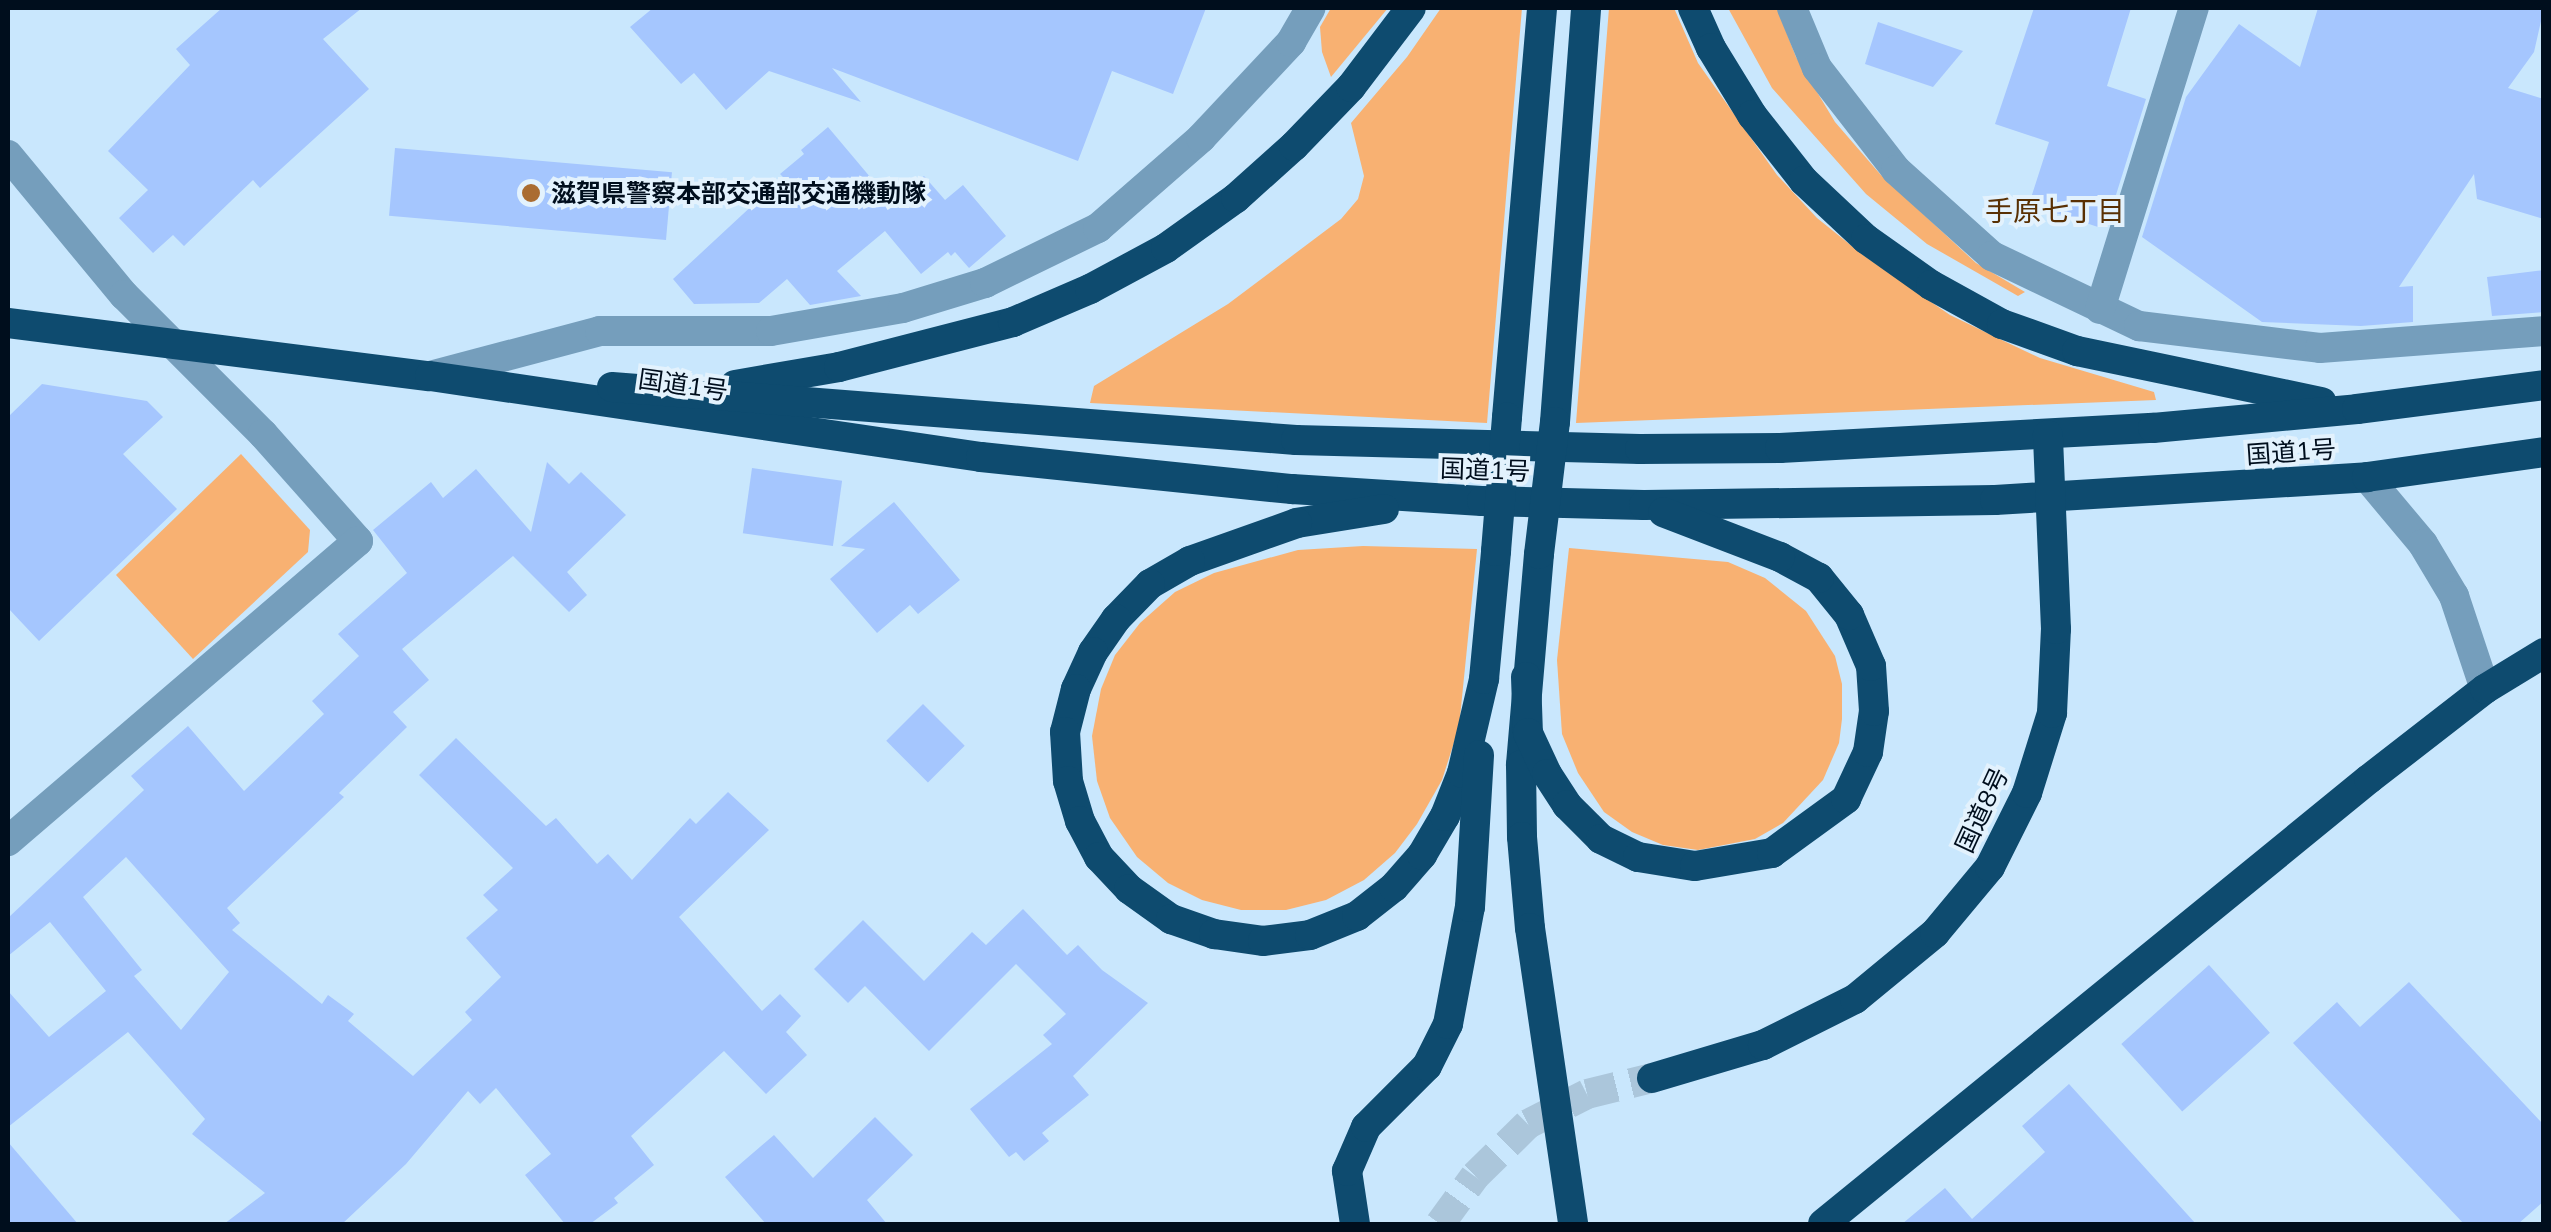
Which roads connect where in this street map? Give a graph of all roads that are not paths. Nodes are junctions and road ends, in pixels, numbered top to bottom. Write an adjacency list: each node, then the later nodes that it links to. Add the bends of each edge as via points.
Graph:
1 (1311, 8): 13 (street, via 1292,42 1200,138 1098,228 985,283 902,308 771,331 600,330)
2 (1411, 8): 15 (highway, via 1351,87 1236,198 1090,290 1013,322 925,347)
3 (1542, 8): 25 (highway, bridge)
4 (1586, 8): 24 (highway, bridge, via 1554,422)
5 (1693, 8): 16 (highway, via 1752,116 1804,181 1866,239 1931,285 2002,324 2077,351)
6 (1792, 8): 9 (street, via 1817,68 1896,170 1992,256)
7 (2194, 8): 9 (street)
8 (8, 154): 12 (street, via 124,295)
9 (2100, 309): 11 (street, via 2139,326 2320,348)
10 (8, 322): 12 (highway, 国道1号)
11 (2544, 331)
12 (177, 343): 13 (highway, 国道1号); 27 (street, via 358,541)
13 (430, 376): 15 (highway, 国道1号); 21 (highway, 国道1号, via 981,457 1292,490)
14 (2544, 385): 16 (highway, 国道1号)
15 (692, 392): 17 (highway, 国道1号, via 1140,430 1474,448 1780,448)
16 (2357, 409): 17 (highway, 国道1号)
17 (2048, 435): 20 (highway, 国道8号)
18 (2544, 452): 19 (highway, 国道1号)
19 (2367, 477): 20 (highway, 国道1号); 26 (street, via 2423,544 2454,596)
20 (2050, 497): 22 (highway, 国道1号); 28 (highway, 国道8号, via 2052,713 2026,793 1990,867 1935,933 1855,999 1763,1045)
21 (1482, 501): 22 (highway, 国道1号); 25 (highway, via 1298,523 1235,542 1150,584 1116,619 1076,689 1066,732 1068,781 1099,857 1170,919 1263,941 1310,935 1356,916 1422,855 1462,773)
22 (1644, 505): 24 (highway, via 1820,578 1849,615 1871,666 1874,711 1868,752 1846,799 1772,854 1694,866 1638,857 1601,840 1547,774 1528,732)
23 (2544, 654): 26 (highway)
24 (1526, 678): 30 (highway, via 1521,783 1530,928)
25 (1484, 679): 29 (highway, via 1470,907 1448,1024 1426,1066 1366,1127 1347,1171)
26 (2485, 689): 31 (highway)
27 (8, 841)
28 (1652, 1078)
29 (1356, 1224)
30 (1573, 1224)
31 (1823, 1224)

